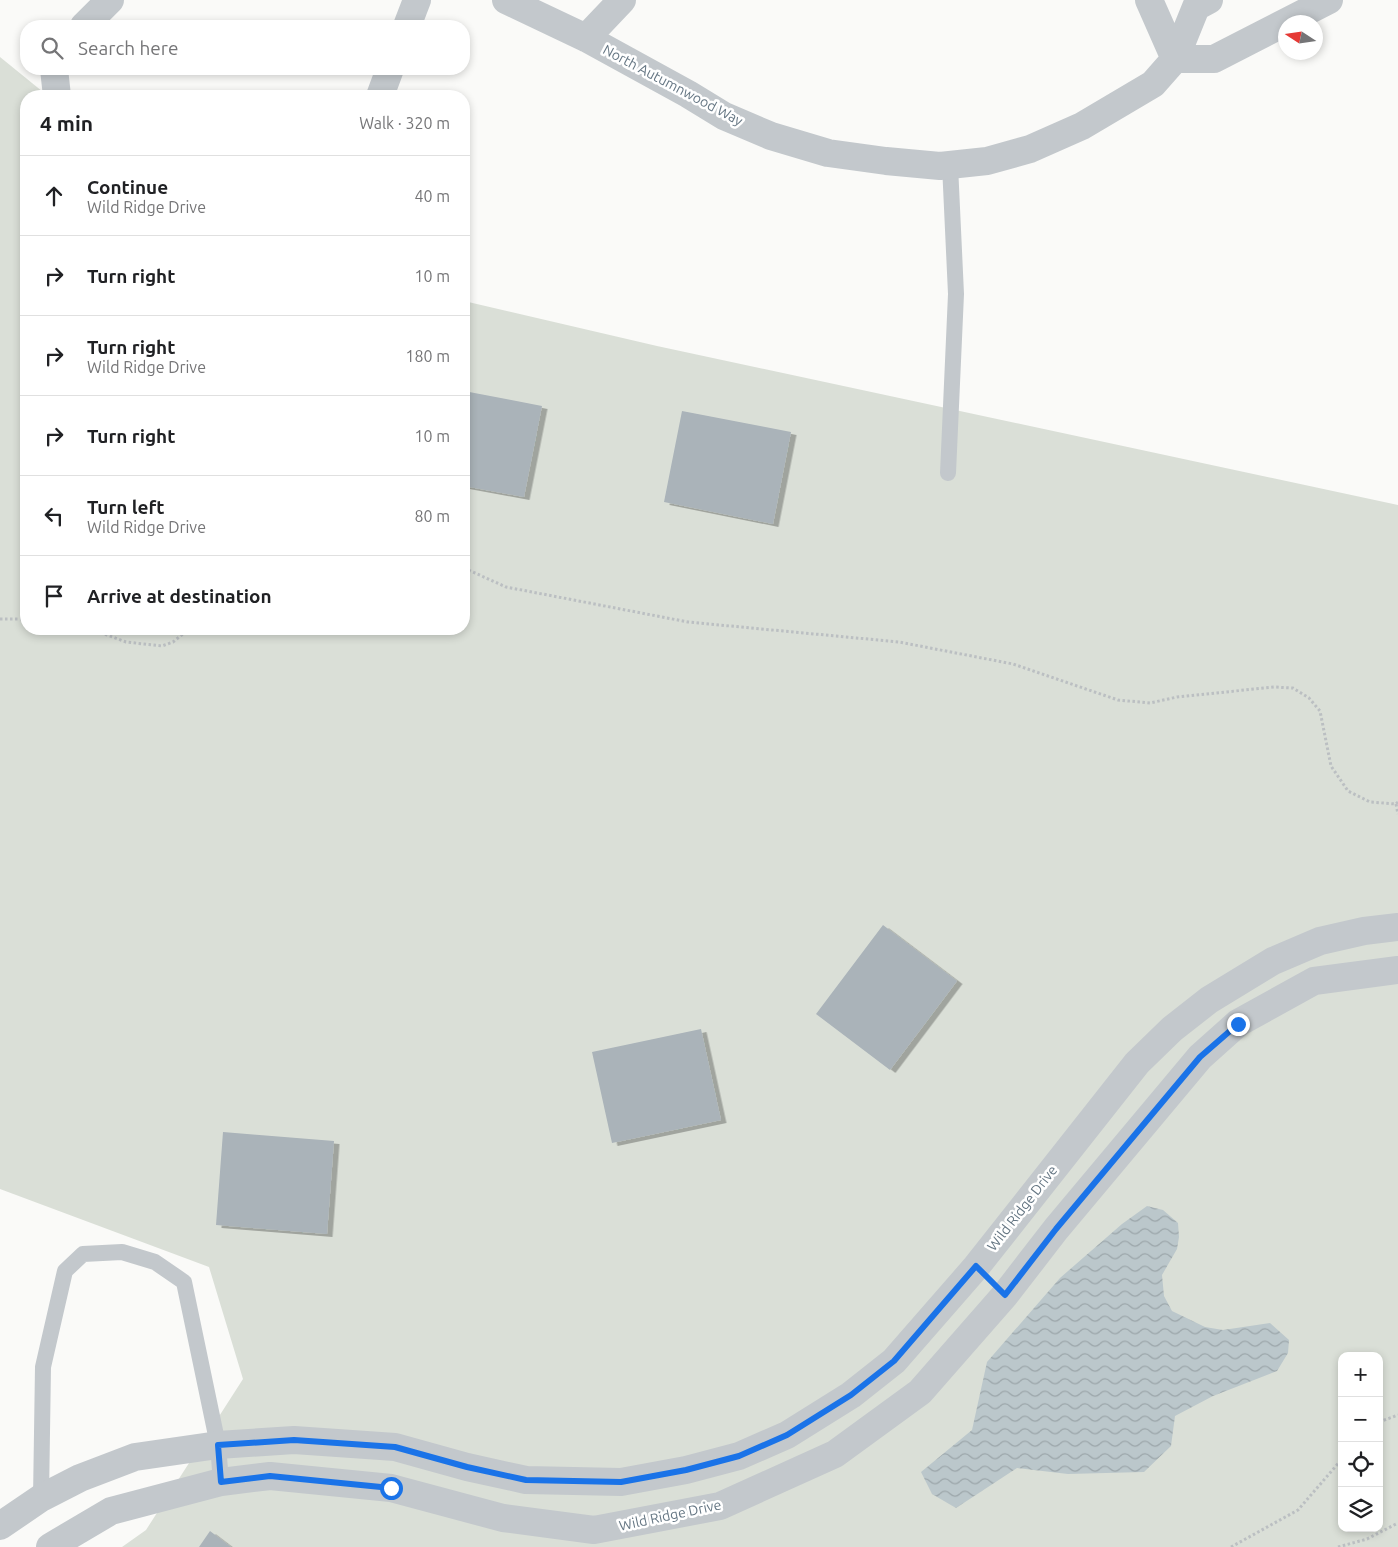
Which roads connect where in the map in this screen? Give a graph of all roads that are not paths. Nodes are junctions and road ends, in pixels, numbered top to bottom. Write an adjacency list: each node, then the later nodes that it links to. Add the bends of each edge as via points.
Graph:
1 (110, 0): 8 (street)
2 (417, 0): 9 (street)
3 (506, 0): 10 (street, North Autumnwood Way)
4 (622, 0): 10 (street)
5 (1149, 0): 11 (street)
6 (1209, 0): 11 (street, North Autumnwood Way, via 1196,7)
7 (1329, 0): 11 (street, via 1214,58)
8 (90, 20)
9 (409, 20)
10 (586, 38): 16 (street, North Autumnwood Way, via 724,116 771,136 828,153)
11 (1175, 59): 16 (street, North Autumnwood Way, via 1153,84 1082,126 1030,149 987,161)
12 (55, 75): 14 (street)
13 (388, 75): 15 (street)
14 (56, 90)
15 (382, 90)
16 (950, 165): 17 (lane, via 956,294)
17 (948, 473)
18 (1398, 927): 20 (street, Wild Ridge Drive, via 1320,941 1273,961 1209,1000 1172,1029 1137,1063)
19 (1398, 970): 21 (street, Wild Ridge Drive, via 1314,982 1238,1024 1200,1057)
20 (976, 1266): 21 (street); 22 (street, Wild Ridge Drive, via 894,1361 851,1395 787,1435 739,1456 686,1470 621,1482 526,1480 395,1447 294,1440)
21 (1005, 1295): 23 (street, Wild Ridge Drive, via 920,1392 835,1454 720,1506 594,1530 503,1518 391,1488 270,1476)
22 (218, 1445): 23 (lane); 24 (street, Wild Ridge Drive, via 134,1457 80,1478); 24 (lane, via 184,1282 155,1262 122,1252 84,1254 65,1271 44,1367)
23 (221, 1482): 26 (street, Wild Ridge Drive, via 111,1510)
24 (41, 1498): 25 (street, Wild Ridge Drive)
25 (0, 1526)
26 (50, 1547)

